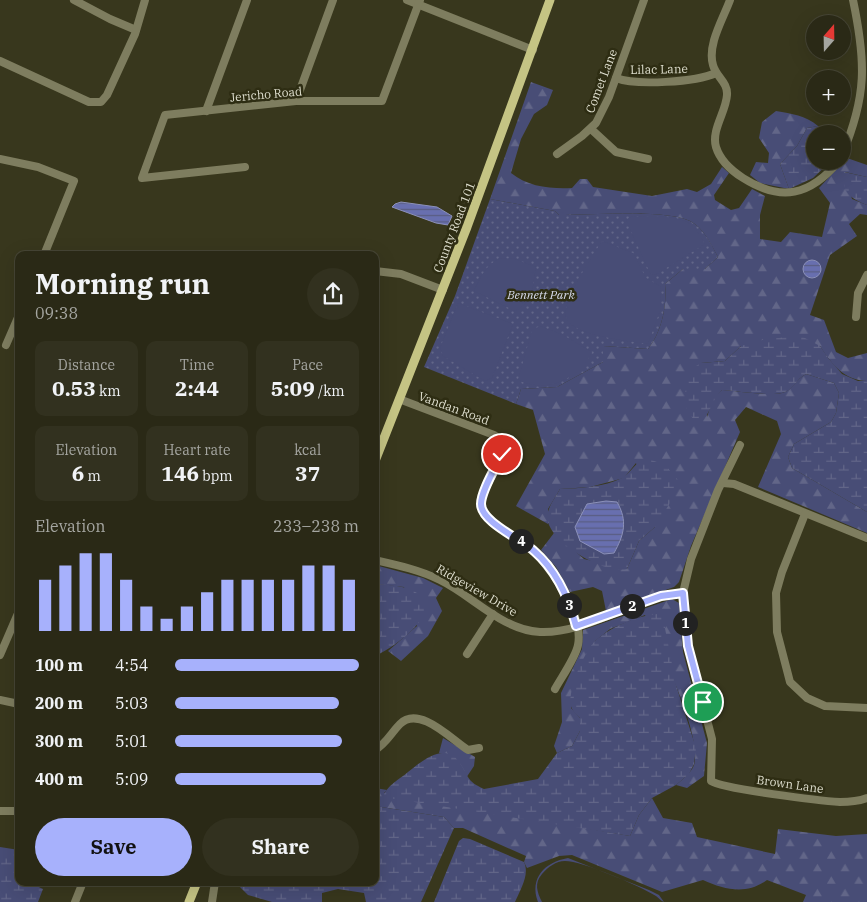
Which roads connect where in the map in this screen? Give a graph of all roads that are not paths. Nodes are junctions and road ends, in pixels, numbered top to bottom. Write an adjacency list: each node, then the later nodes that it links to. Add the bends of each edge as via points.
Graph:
1 (74, 0): 11 (street)
2 (145, 0): 11 (street)
3 (247, 0): 17 (street)
4 (333, 0): 16 (street)
5 (407, 0): 10 (street)
6 (550, 0): 12 (main road, County Road 101)
7 (644, 0): 15 (street, Comet Lane)
8 (730, 0): 14 (street, via 712,47)
9 (853, 0): 19 (street, via 860,29 864,86)
10 (419, 2): 12 (street); 16 (street, Jericho Road, via 382,101)
11 (136, 30): 13 (street, via 101,102 89,102)
12 (533, 50): 28 (main road, County Road 101)
13 (0, 61)
14 (716, 72): 15 (street, Lilac Lane, via 693,80 631,82); 24 (street, via 725,83 727,95 715,144 724,162 762,188 792,193 808,188)
15 (616, 78): 18 (street, Comet Lane)
16 (296, 101): 17 (street, Jericho Road)
17 (206, 111): 23 (street, Jericho Road, via 165,115 142,178)
18 (591, 129): 20 (street, Comet Lane); 22 (street, via 616,152)
19 (851, 129)
20 (557, 154)
21 (0, 159): 25 (street, via 38,167 74,182)
22 (648, 159)
23 (245, 167)
24 (829, 170)
25 (46, 251)
26 (379, 271): 28 (street, via 401,274)
27 (867, 275): 29 (street, via 858,293)
28 (443, 290): 32 (main road, County Road 101)
29 (856, 317)
30 (15, 324): 31 (street)
31 (6, 345)
32 (399, 399): 33 (main road, County Road 101); 42 (street, Vandan Road, via 501,439 502,454 483,497 483,510 491,521 526,544 545,562 564,592)
33 (379, 441)
34 (740, 445): 35 (street)
35 (723, 483): 36 (street, via 734,484); 39 (street, via 691,559)
36 (805, 514): 37 (street); 48 (street, via 776,594 777,632 790,682 807,698 825,706)
37 (867, 538)
38 (379, 561): 40 (street, Ridgeview Drive, via 420,571 440,580)
39 (683, 593): 42 (street, Ridgeview Drive, via 661,596); 51 (street, Brown Lane, via 688,646 712,739 711,781 830,801 849,802)
40 (493, 614): 42 (street, Ridgeview Drive, via 531,631 549,632); 43 (street)
41 (15, 620): 44 (street)
42 (576, 626): 45 (street, Vandan Road, via 579,637 577,649)
43 (467, 654)
44 (0, 655)
45 (555, 689)
46 (0, 700): 47 (street)
47 (15, 703)
48 (867, 708)
49 (379, 747): 50 (street, via 403,721 415,718 427,721 468,750)
50 (479, 748)
51 (867, 798)
52 (0, 811): 53 (street)
53 (15, 811)
54 (82, 886): 57 (street)
55 (196, 886): 58 (main road)
56 (214, 886): 59 (street)
57 (75, 902)
58 (189, 902)
59 (212, 902)

